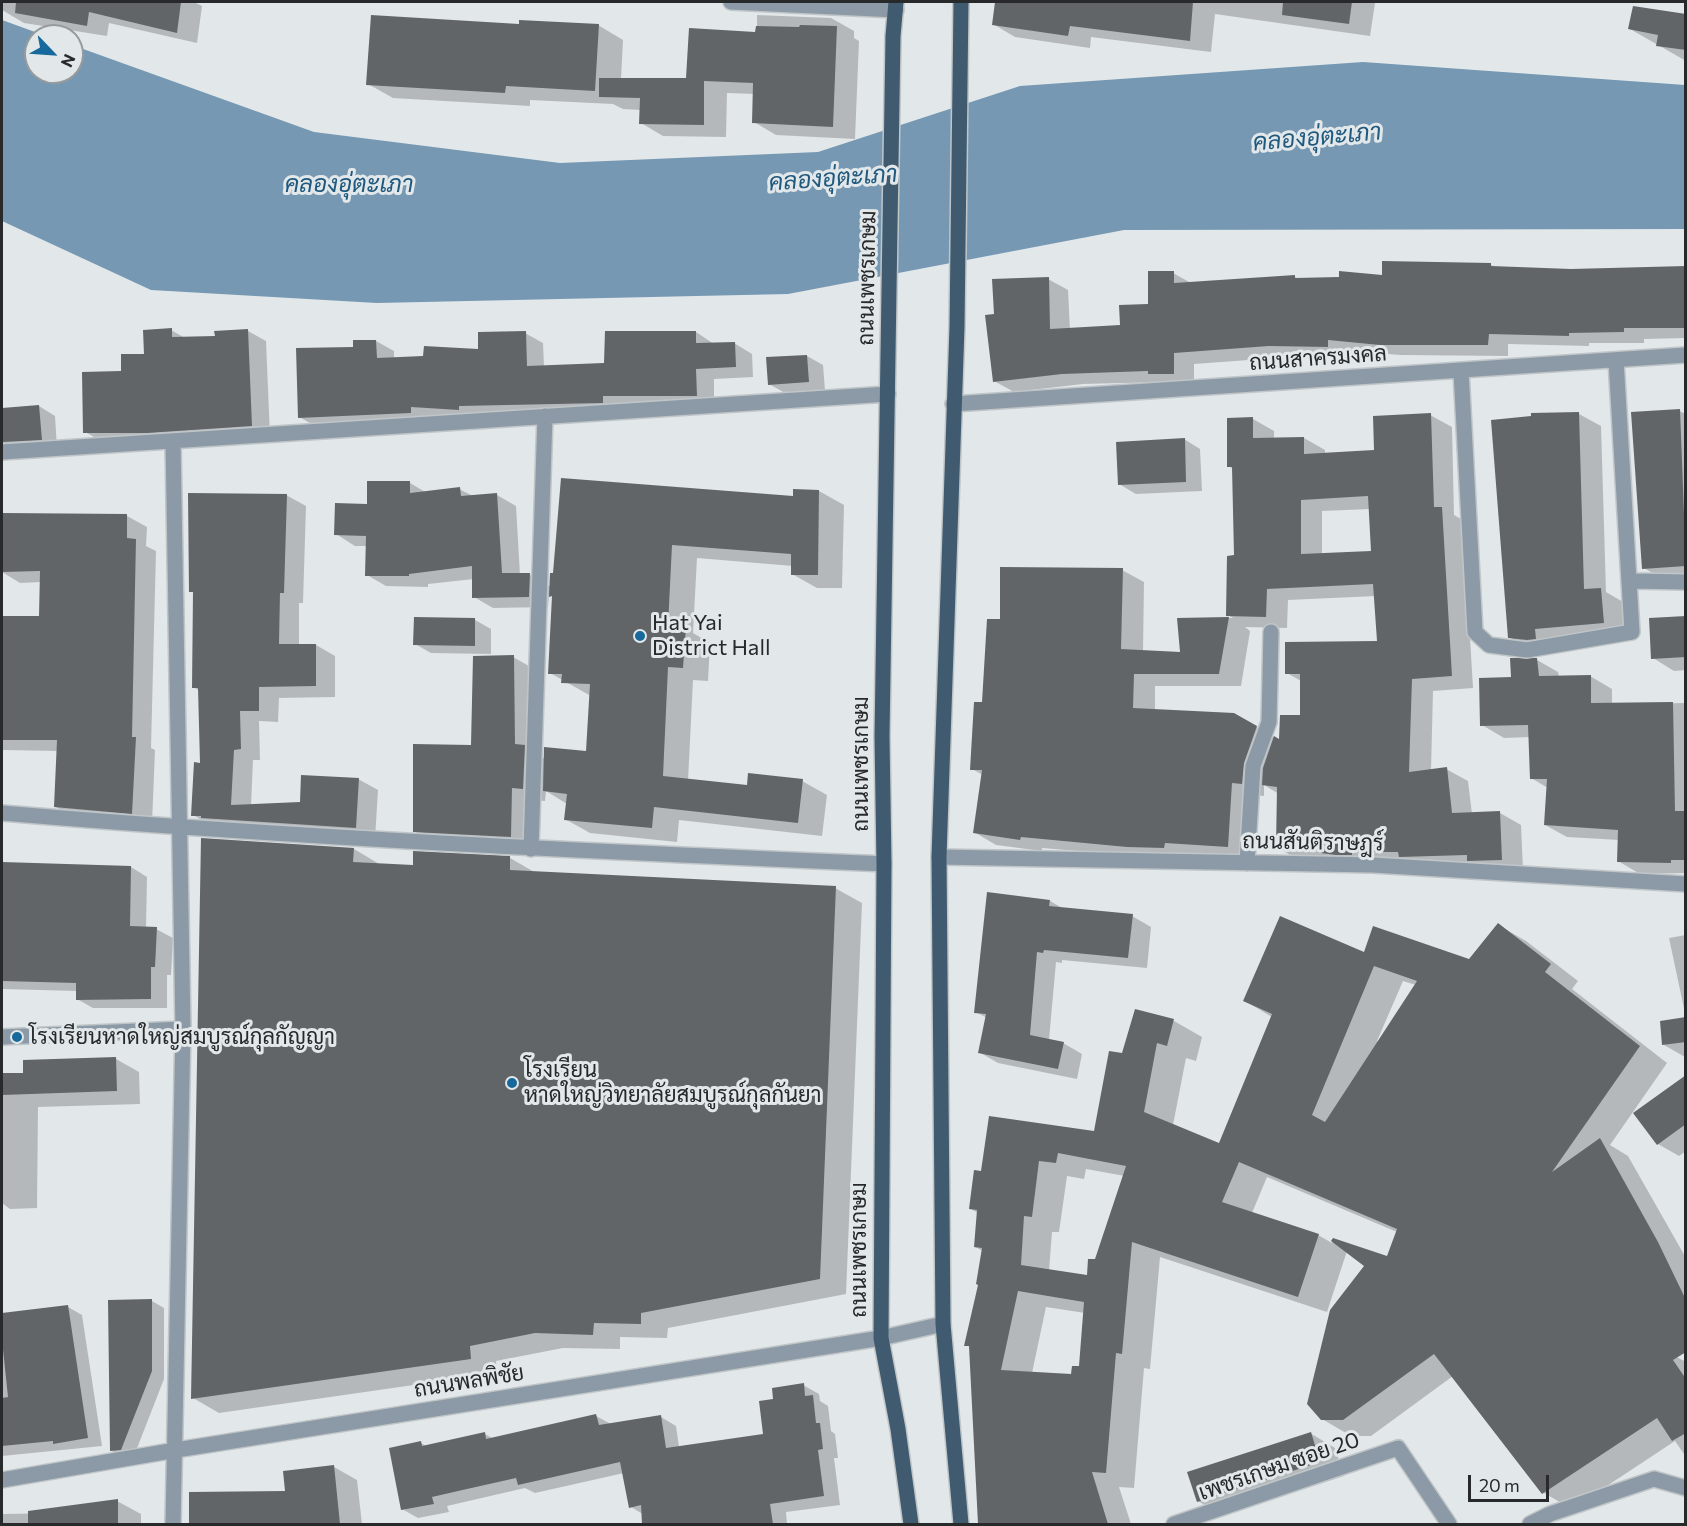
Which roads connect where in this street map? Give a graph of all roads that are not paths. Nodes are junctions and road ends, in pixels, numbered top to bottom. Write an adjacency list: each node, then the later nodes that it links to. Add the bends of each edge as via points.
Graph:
1 (730, 2): 3 (street)
2 (961, 2): 8 (main road)
3 (896, 6): 7 (main road, ถนนเพชรเกษม)
4 (1686, 355): 5 (street, ถนนสาครมงคล)
5 (1616, 360): 6 (street, ถนนสาครมงคล); 12 (street)
6 (1461, 371): 8 (street, ถนนสาครมงคล); 12 (street, via 1475,632 1489,645 1527,650 1632,632)
7 (888, 394): 9 (street); 20 (main road, ถนนเพชรเกษม, via 882,736)
8 (953, 404): 18 (main road)
9 (545, 416): 10 (street); 17 (street)
10 (173, 441): 11 (street); 16 (street)
11 (2, 452)
12 (1631, 581): 13 (street)
13 (1686, 582)
14 (1271, 632): 19 (street, via 1269,722 1253,766)
15 (2, 813): 16 (street)
16 (178, 828): 17 (street); 22 (street)
17 (531, 849): 20 (street)
18 (939, 857): 19 (street, ถนนสันติราษฎร์); 24 (main road)
19 (1247, 863): 21 (street, ถนนสันติราษฎร์, via 1373,865)
20 (884, 864): 25 (main road, ถนนเพชรเกษม)
21 (1686, 884)
22 (183, 1029): 23 (street); 26 (street)
23 (2, 1037)
24 (943, 1324): 25 (street, ถนนพลพิชัย); 32 (main road)
25 (881, 1338): 26 (street, ถนนพลพิชัย); 31 (main road, ถนนเพชรเกษม)
26 (176, 1450): 27 (street, ถนนพลพิชัย); 30 (street)
27 (2, 1480)
28 (1686, 1488): 35 (street, via 1654,1479)
29 (1195, 1522): 33 (street, เพชรเกษม ซอย 20); 34 (street, เพชรเกษม ซอย 20, via 1398,1448)
30 (172, 1524)
31 (911, 1524)
32 (961, 1524)
33 (1174, 1524)
34 (1449, 1524)
35 (1530, 1524)

